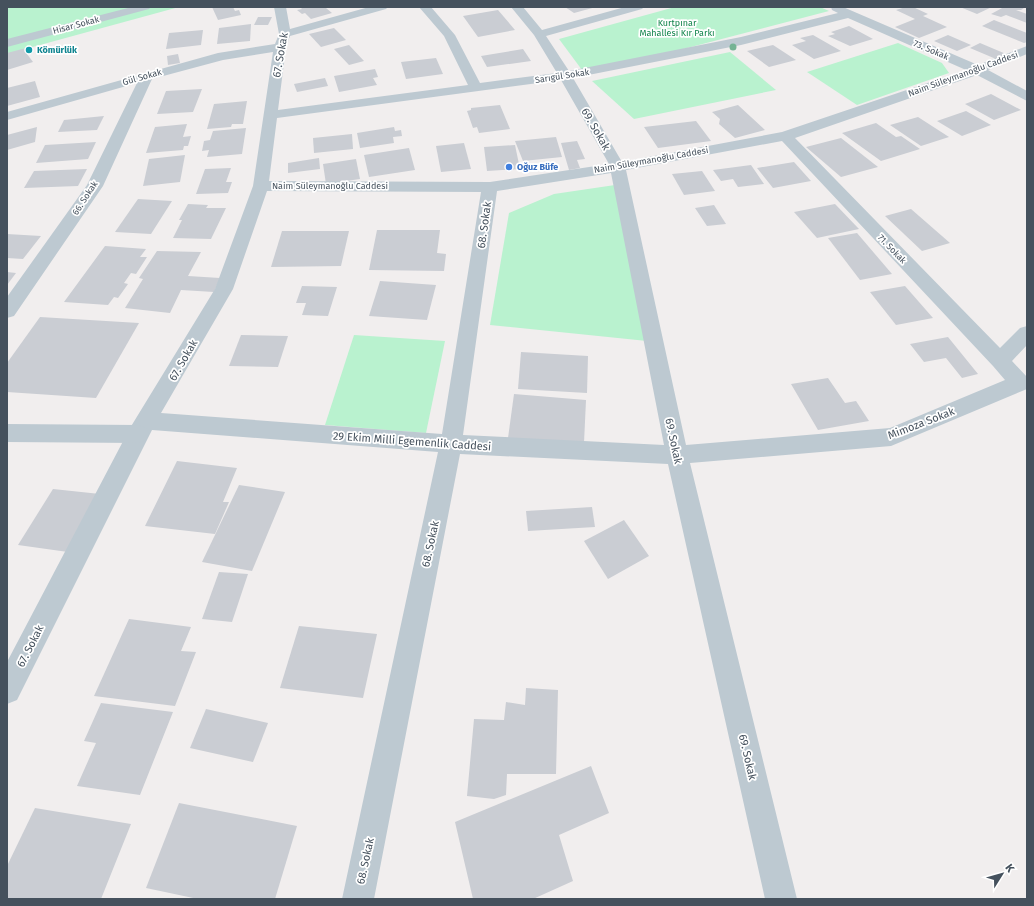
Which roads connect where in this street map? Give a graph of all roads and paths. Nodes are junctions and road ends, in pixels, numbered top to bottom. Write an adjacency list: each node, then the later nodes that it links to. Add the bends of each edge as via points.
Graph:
1 (145, 7): 11 (street, Hisar Sokak)
2 (280, 7): 10 (street, 67. Sokak)
3 (382, 7): 10 (street, Gül Sokak)
4 (425, 7): 16 (street, via 449,35)
5 (517, 7): 9 (street, 69. Sokak)
6 (638, 7): 9 (street)
7 (834, 7): 8 (street, 73. Sokak)
8 (849, 14): 13 (street, 73. Sokak); 15 (street, Sarıgül Sokak, via 740,41)
9 (539, 34): 15 (street, 69. Sokak)
10 (282, 40): 14 (street, Gül Sokak); 18 (street, 67. Sokak)
11 (7, 43)
12 (1027, 50): 13 (street, Naim Süleymanoğlu Caddesi)
13 (978, 70): 17 (street, 73. Sokak); 20 (street, Naim Süleymanoğlu Caddesi)
14 (147, 76): 19 (street, Gül Sokak); 24 (street, 66. Sokak, via 95,186)
15 (565, 76): 16 (street, Sarıgül Sokak); 21 (street, 69. Sokak)
16 (476, 88): 18 (street, Sarıgül Sokak)
17 (1027, 97)
18 (271, 115): 22 (street, 67. Sokak)
19 (7, 116)
20 (785, 136): 21 (street, Naim Süleymanoğlu Caddesi); 26 (street, 71. Sokak)
21 (618, 167): 23 (street, Naim Süleymanoğlu Caddesi); 30 (street, 69. Sokak)
22 (261, 186): 23 (street, Naim Süleymanoğlu Caddesi); 27 (street, 67. Sokak, via 224,289)
23 (490, 187): 29 (street, 68. Sokak)
24 (7, 311)
25 (1027, 333): 26 (street)
26 (1000, 361): 30 (street, Mimoza Sokak, via 1020,383 891,437)
27 (143, 428): 28 (street, 29 Ekim Milli Egemenlik Caddesi); 29 (street, 29 Ekim Milli Egemenlik Caddesi); 31 (street, 67. Sokak)
28 (7, 433)
29 (451, 444): 30 (street, 29 Ekim Milli Egemenlik Caddesi); 32 (street, 68. Sokak)
30 (677, 456): 33 (street, 69. Sokak)
31 (7, 690)
32 (358, 899)
33 (781, 899)

